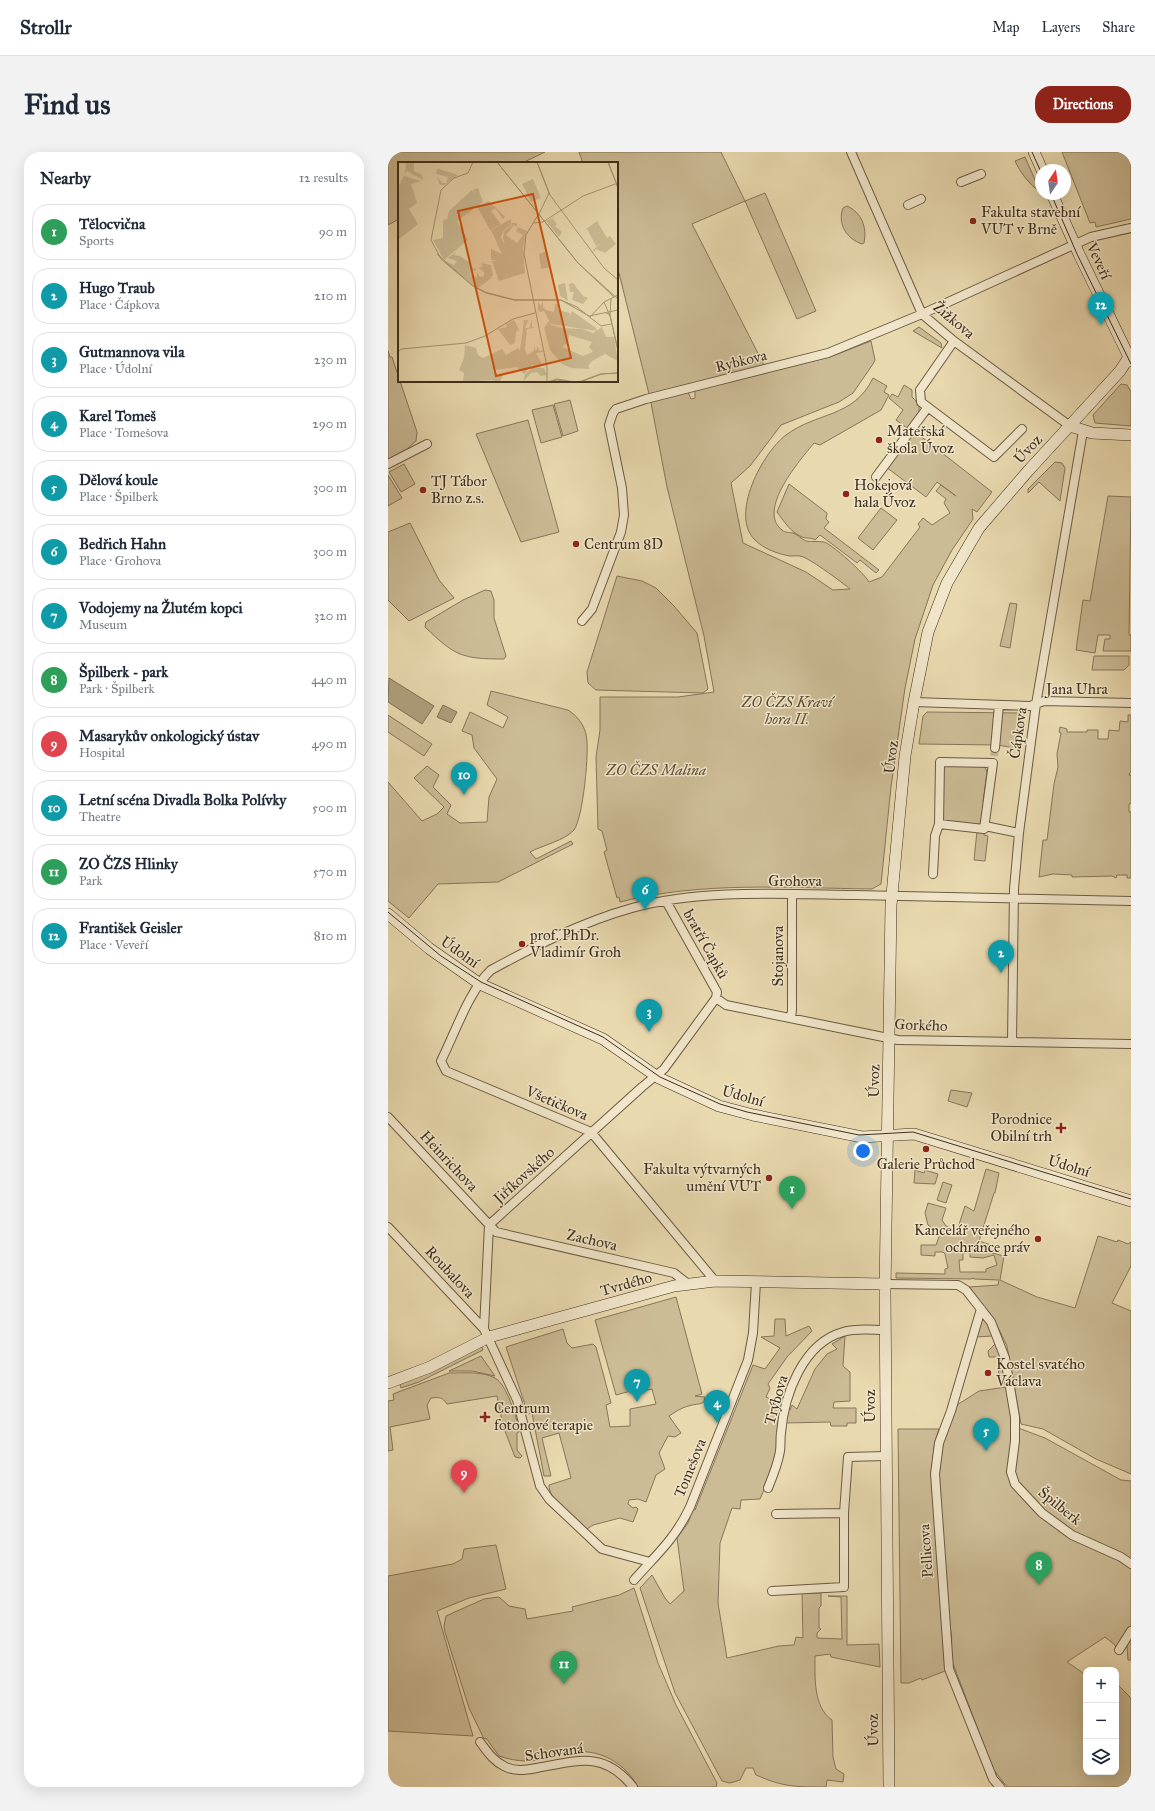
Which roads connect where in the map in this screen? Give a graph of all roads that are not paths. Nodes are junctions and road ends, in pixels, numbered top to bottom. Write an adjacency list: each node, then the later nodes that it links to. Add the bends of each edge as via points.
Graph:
1 (851, 152): 11 (street, Žižkova)
2 (1034, 152): 3 (main road)
3 (1039, 164)
4 (981, 174): 5 (street)
5 (961, 182)
6 (921, 199): 8 (street)
7 (1055, 200): 10 (main road, Veveří)
8 (908, 205)
9 (1131, 228): 10 (street, Rybkova, via 1090,237)
10 (1075, 245): 11 (street, Rybkova); 13 (main road, Veveří)
11 (922, 314): 12 (street, Žižkova); 22 (street, Rybkova, via 828,353 646,399 616,409 609,425 622,488 624,515 621,532 592,609)
12 (954, 341): 14 (street, Úvoz, via 920,390 921,402); 15 (street, Žižkova)
13 (1130, 358): 15 (main road, Úvoz)
14 (928, 407): 16 (street, Úvoz, via 994,457); 21 (street)
15 (1070, 426): 17 (main road); 23 (main road, Úvoz, via 979,528 950,578 928,632)
16 (1022, 429)
17 (1083, 431): 18 (main road); 25 (street, Čápkova)
18 (1131, 436)
19 (427, 444): 20 (street)
20 (388, 464)
21 (876, 477)
22 (582, 620)
23 (914, 702): 26 (street, Jana Uhra); 33 (main road, Úvoz, via 905,756)
24 (1131, 703): 25 (street, Jana Uhra, via 1044,701)
25 (1036, 704): 26 (street, Jana Uhra); 30 (street, Čápkova)
26 (999, 705): 27 (street)
27 (994, 756): 28 (street, via 940,762); 29 (street)
28 (939, 824): 29 (street, via 984,829); 31 (street, via 935,836)
29 (985, 826): 30 (street)
30 (1019, 833): 34 (street, Čápkova)
31 (933, 874)
32 (792, 894): 33 (street, Grohova); 35 (street, Grohova, via 708,896); 40 (street, Stojanova)
33 (892, 896): 34 (street, Grohova); 41 (main road, Úvoz)
34 (1014, 899): 36 (street, Grohova); 42 (street, Čápkova)
35 (666, 901): 38 (street, Grohova, via 581,924 491,970); 39 (street, bratří Čapků, via 717,992)
36 (1131, 901)
37 (388, 914): 38 (main road, Údolní, via 440,957)
38 (480, 984): 44 (main road, Údolní, via 602,1039); 46 (street, Všetičkova, via 442,1062 446,1071)
39 (716, 998): 40 (street, Gorkého, via 726,1005); 44 (street, bratří Čapků, via 664,1070)
40 (791, 1018): 41 (street, Gorkého)
41 (889, 1038): 42 (street, Gorkého); 47 (main road, Úvoz)
42 (1012, 1042): 43 (street, Gorkého)
43 (1131, 1044)
44 (656, 1076): 46 (street, Jiříkovského); 47 (main road, Údolní, via 712,1103 733,1110 862,1137)
45 (388, 1117): 49 (street, Heinrichova)
46 (591, 1132): 49 (street, Jiříkovského); 51 (street, Všetičkova)
47 (888, 1135): 48 (main road, Údolní, via 903,1133 920,1136); 54 (main road, Úvoz)
48 (1131, 1201)
49 (489, 1225): 53 (street, Zachova, via 496,1232 674,1273); 57 (street, Jiříkovského)
50 (388, 1228): 57 (street, Roubalova)
51 (715, 1281): 52 (main road, Tvrdého); 53 (main road, Tvrdého)
52 (756, 1282): 54 (main road, Tvrdého); 63 (street, Tomešova, via 751,1344 744,1370 684,1521 665,1548)
53 (688, 1284): 57 (main road, Tvrdého)
54 (885, 1284): 55 (street, Špilberk, via 958,1285 963,1287); 56 (main road, Úvoz)
55 (981, 1309): 64 (street, Špilberk, via 990,1322 1005,1358 1015,1417 1011,1472 1014,1484 1042,1513 1072,1536 1121,1557); 72 (street, Pellicova, via 939,1443 934,1474 949,1669 994,1779)
56 (885, 1330): 59 (main road, Úvoz); 60 (street, Trýbova, via 841,1332 820,1344 810,1355 794,1380 785,1408 781,1449)
57 (487, 1333): 58 (main road, Tvrdého, via 430,1367); 63 (street, via 517,1400 540,1486 548,1499 602,1549)
58 (388, 1382)
59 (885, 1456): 61 (street, via 848,1457); 71 (main road, Úvoz)
60 (768, 1488)
61 (844, 1513): 62 (street); 66 (street, via 844,1587)
62 (776, 1514)
63 (650, 1562): 65 (street, Tomešova)
64 (1131, 1564)
65 (634, 1580)
66 (772, 1591)
67 (1131, 1631): 68 (street)
68 (1119, 1650)
69 (480, 1742): 70 (street, Schovaná, via 494,1760 505,1767 523,1770 578,1760 596,1761 613,1768)
70 (633, 1787)
71 (889, 1787)
72 (1000, 1787)

